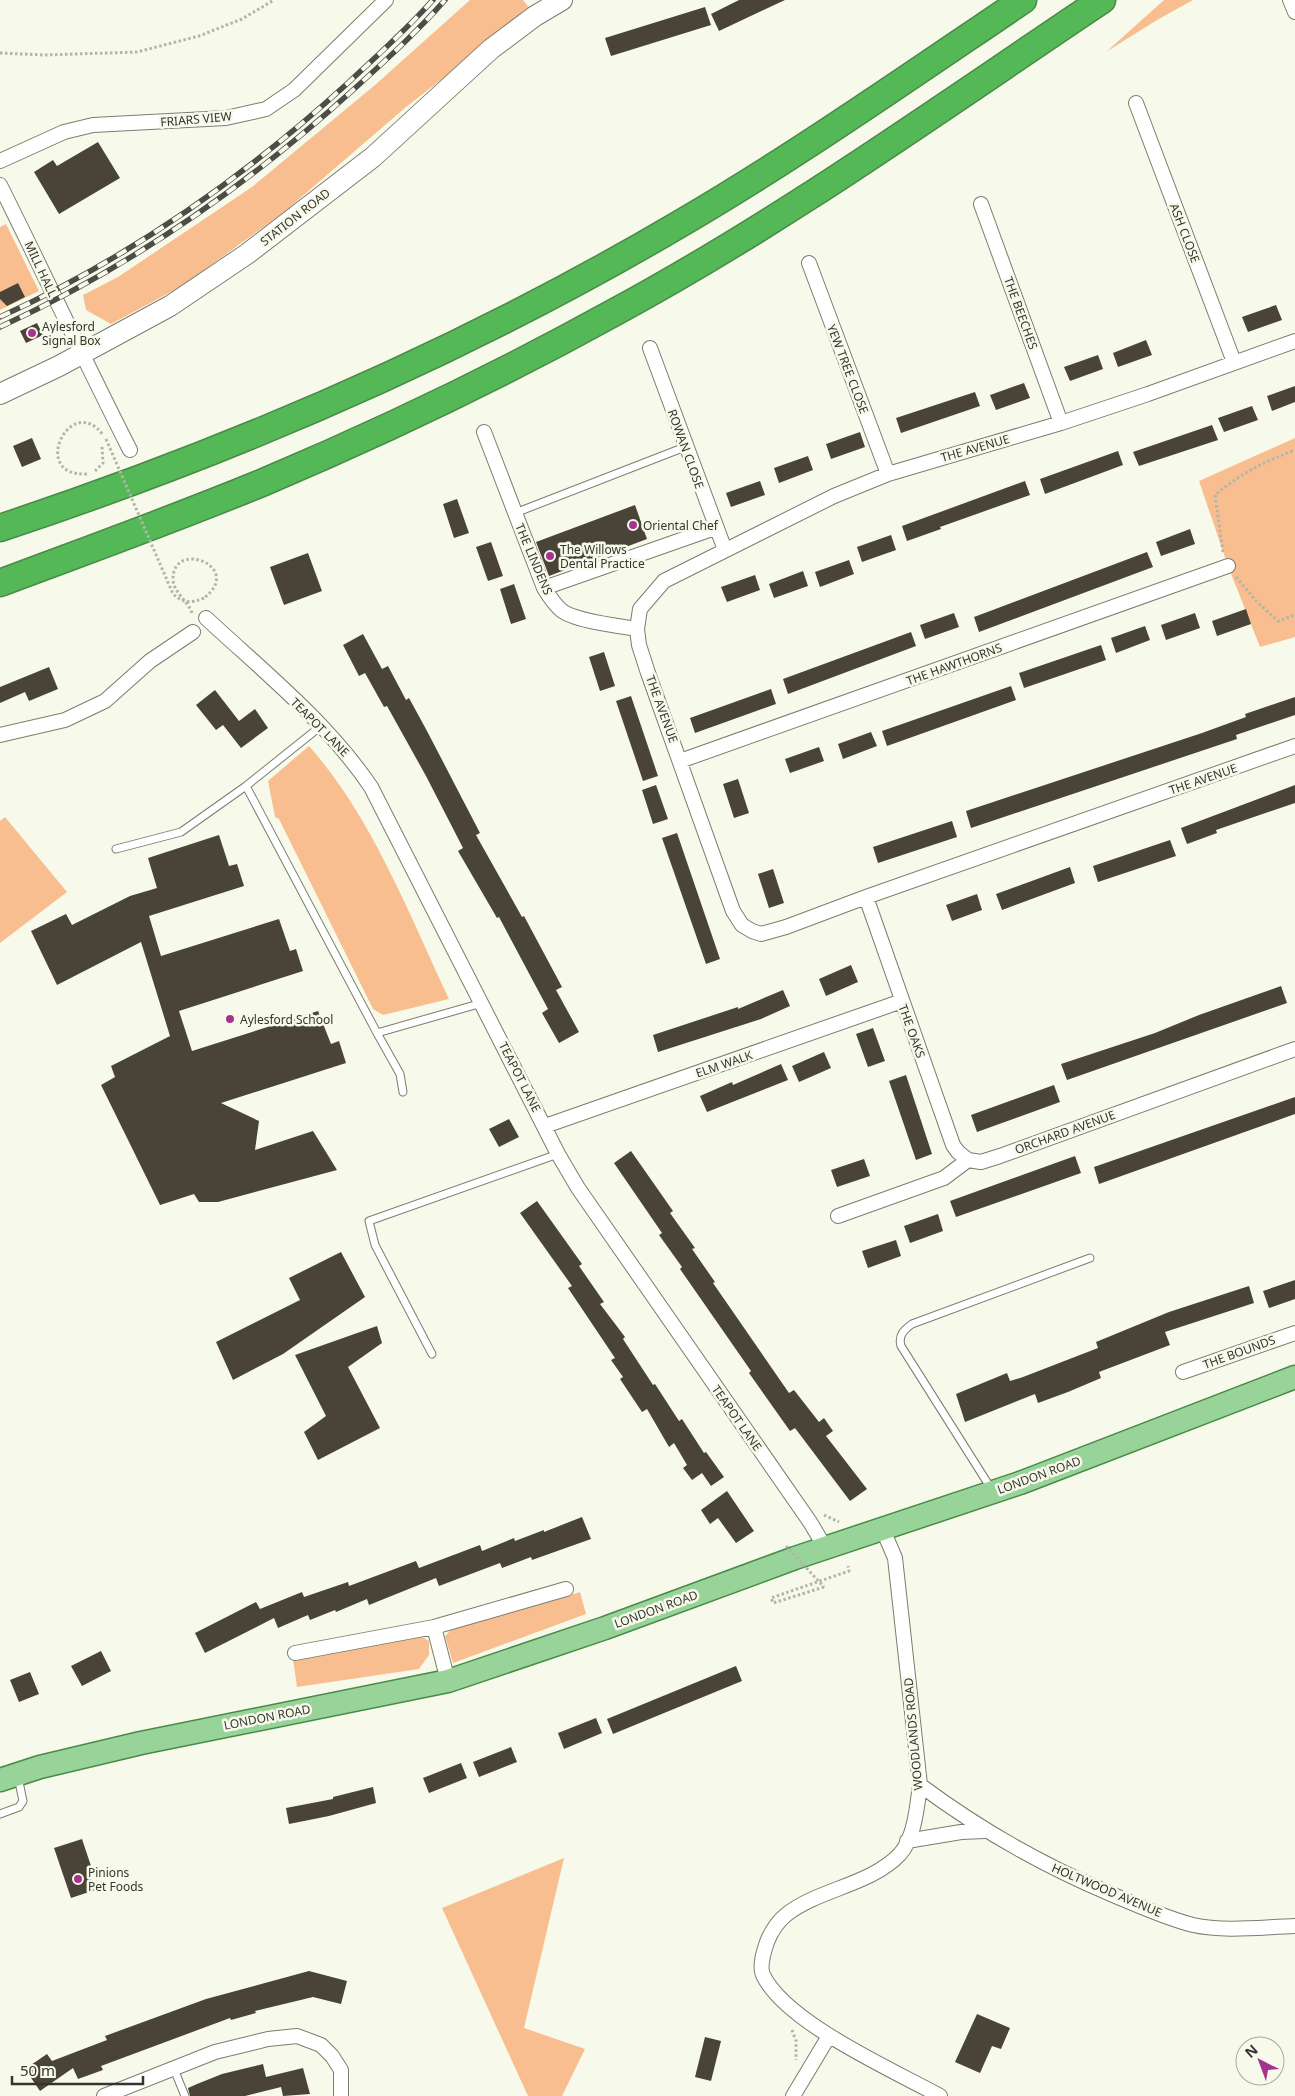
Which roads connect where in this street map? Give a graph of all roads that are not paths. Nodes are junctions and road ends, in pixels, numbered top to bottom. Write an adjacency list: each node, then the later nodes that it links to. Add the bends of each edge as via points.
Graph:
1 (386, 0): 8 (street, FRIARS VIEW, via 294,90 266,109 226,118 93,125 64,132)
2 (562, 0): 14 (street, STATION ROAD, via 491,49 373,157 247,254 170,306)
3 (1023, 0): 23 (highway, via 737,189 594,272 425,358 271,428 92,497)
4 (1102, 0): 27 (highway, via 802,201 608,316 467,390 274,478)
5 (1290, 0): 6 (street)
6 (1295, 12)
7 (1136, 103): 15 (street, ASH CLOSE)
8 (0, 161)
9 (0, 184): 14 (street, MILL HALL)
10 (981, 204): 17 (street, THE BEECHES)
11 (809, 263): 21 (street, YEW TREE CLOSE)
12 (1295, 340): 15 (street, THE AVENUE)
13 (650, 348): 19 (street, ROWAN CLOSE)
14 (80, 354): 16 (street, STATION ROAD); 20 (street, MILL HALL)
15 (1234, 362): 17 (street, THE AVENUE)
16 (0, 394)
17 (1061, 423): 21 (street, THE AVENUE)
18 (484, 432): 22 (street, THE LINDENS)
19 (685, 448): 22 (lane); 24 (street, ROWAN CLOSE)
20 (130, 450)
21 (888, 474): 25 (street, THE AVENUE, via 834,496)
22 (515, 513): 28 (street, THE LINDENS)
23 (0, 528)
24 (715, 528): 25 (street, ROWAN CLOSE); 28 (street)
25 (725, 550): 30 (street, THE AVENUE, via 664,581 640,609)
26 (1228, 566): 35 (street, THE HAWTHORNS)
27 (0, 583)
28 (544, 588): 30 (street, THE LINDENS, via 562,612 590,621)
29 (206, 618): 32 (street, TEAPOT LANE)
30 (637, 629): 35 (street, THE AVENUE, via 639,645)
31 (193, 632): 33 (street, via 150,660 105,701 65,720)
32 (321, 726): 36 (lane); 40 (street, TEAPOT LANE, via 371,786)
33 (0, 735)
34 (1295, 746): 38 (street, THE AVENUE)
35 (680, 761): 38 (street, THE AVENUE, via 733,911 742,925 762,934 786,928)
36 (246, 786): 37 (lane, via 181,832); 41 (lane)
37 (116, 849)
38 (866, 896): 39 (street, THE OAKS)
39 (902, 1001): 44 (street, ELM WALK); 46 (street, THE OAKS, via 953,1145)
40 (482, 1002): 41 (lane); 44 (street, TEAPOT LANE)
41 (377, 1033): 43 (lane, via 400,1074)
42 (1295, 1049): 46 (street, ORCHARD AVENUE, via 1000,1156 981,1162)
43 (403, 1092)
44 (546, 1126): 45 (street, TEAPOT LANE)
45 (558, 1154): 50 (lane, via 369,1221 375,1245); 55 (street, TEAPOT LANE, via 583,1196)
46 (968, 1160): 47 (street, via 944,1178)
47 (838, 1216)
48 (1090, 1258): 53 (lane, via 912,1324 902,1331 901,1346)
49 (1295, 1333): 51 (street, THE BOUNDS)
50 (432, 1354)
51 (1184, 1372)
52 (1295, 1377): 53 (main road, LONDON ROAD)
53 (994, 1492): 54 (main road, LONDON ROAD)
54 (883, 1530): 55 (main road, LONDON ROAD); 61 (street, WOODLANDS ROAD, via 895,1558)
55 (826, 1549): 59 (main road, LONDON ROAD)
56 (566, 1588): 57 (street)
57 (434, 1627): 58 (street); 59 (street)
58 (295, 1653)
59 (448, 1681): 60 (main road, LONDON ROAD, via 141,1743)
60 (9, 1777): 62 (lane, via 24,1801 19,1807)
61 (920, 1785): 63 (street, HOLTWOOD AVENUE); 64 (street, WOODLANDS ROAD)
62 (0, 1814)
63 (985, 1831): 64 (street, HOLTWOOD AVENUE); 65 (street, HOLTWOOD AVENUE, via 1084,1882 1192,1925 1214,1928)
64 (907, 1842): 66 (street, WOODLANDS ROAD, via 901,1853 886,1866 787,1914 770,1932 763,1952 762,1973 776,1995)
65 (1295, 1926)
66 (829, 2036): 71 (street); 72 (street, WOODLANDS ROAD)
67 (174, 2069): 68 (street); 69 (lane); 70 (street, via 216,2052 268,2039 298,2036 321,2045 332,2056 341,2070)
68 (104, 2096)
69 (185, 2096)
70 (340, 2096)
71 (794, 2096)
72 (940, 2096)

